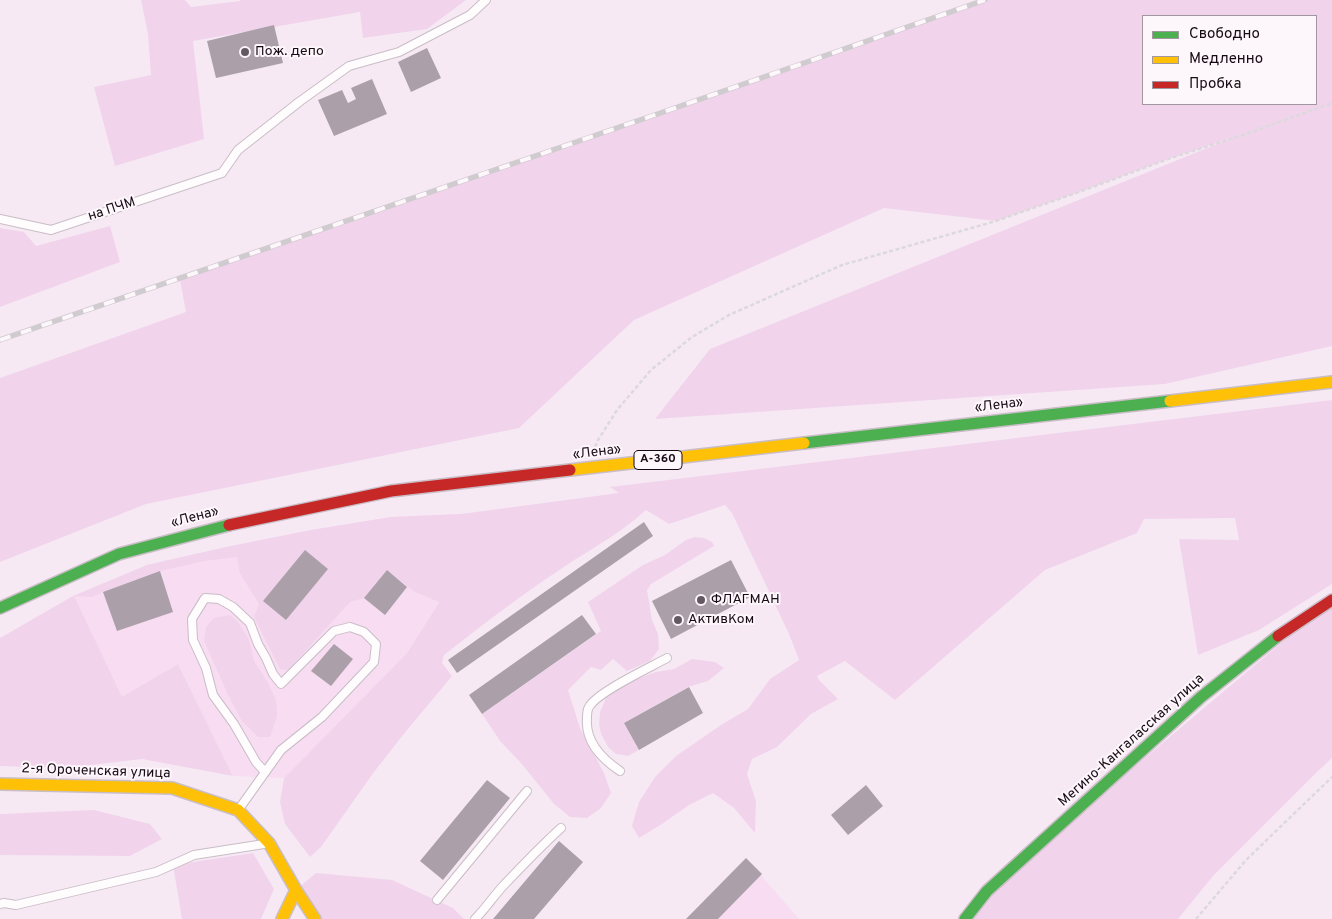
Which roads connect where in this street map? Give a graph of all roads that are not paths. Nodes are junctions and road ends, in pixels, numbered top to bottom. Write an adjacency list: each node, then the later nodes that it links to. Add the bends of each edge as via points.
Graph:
1 (486, 0): 2 (lane, на ПЧМ, via 470,15 399,52 349,66 238,150 222,173 51,230)
2 (0, 218)
3 (1332, 382): 5 (main road, «Лена» / А-360, via 391,491 243,521 119,554)
4 (1332, 600): 20 (main road, Мегино-Кангаласская улица, via 1280,635 1201,697 988,891)
5 (0, 608)
6 (667, 658): 7 (lane, via 615,686 588,708 586,726 590,738 603,758)
7 (620, 771)
8 (265, 772): 8 (lane, via 282,750 322,717 374,662 376,644 364,632 350,627 334,631 280,684 250,622 219,599 205,598 192,620 194,640 213,695); 11 (lane)
9 (0, 784): 11 (main road, 2-я Ороченская улица, via 172,788)
10 (527, 790): 15 (lane)
11 (238, 810): 13 (main road, 2-я Ороченская улица)
12 (561, 828): 19 (lane)
13 (269, 844): 14 (main road, 2-я Ороченская улица); 16 (lane, via 194,856 156,872 16,905)
14 (296, 890): 17 (main road); 18 (main road, 2-я Ороченская улица)
15 (437, 900)
16 (0, 904)
17 (282, 919)
18 (315, 919)
19 (475, 919)
20 (965, 919)

